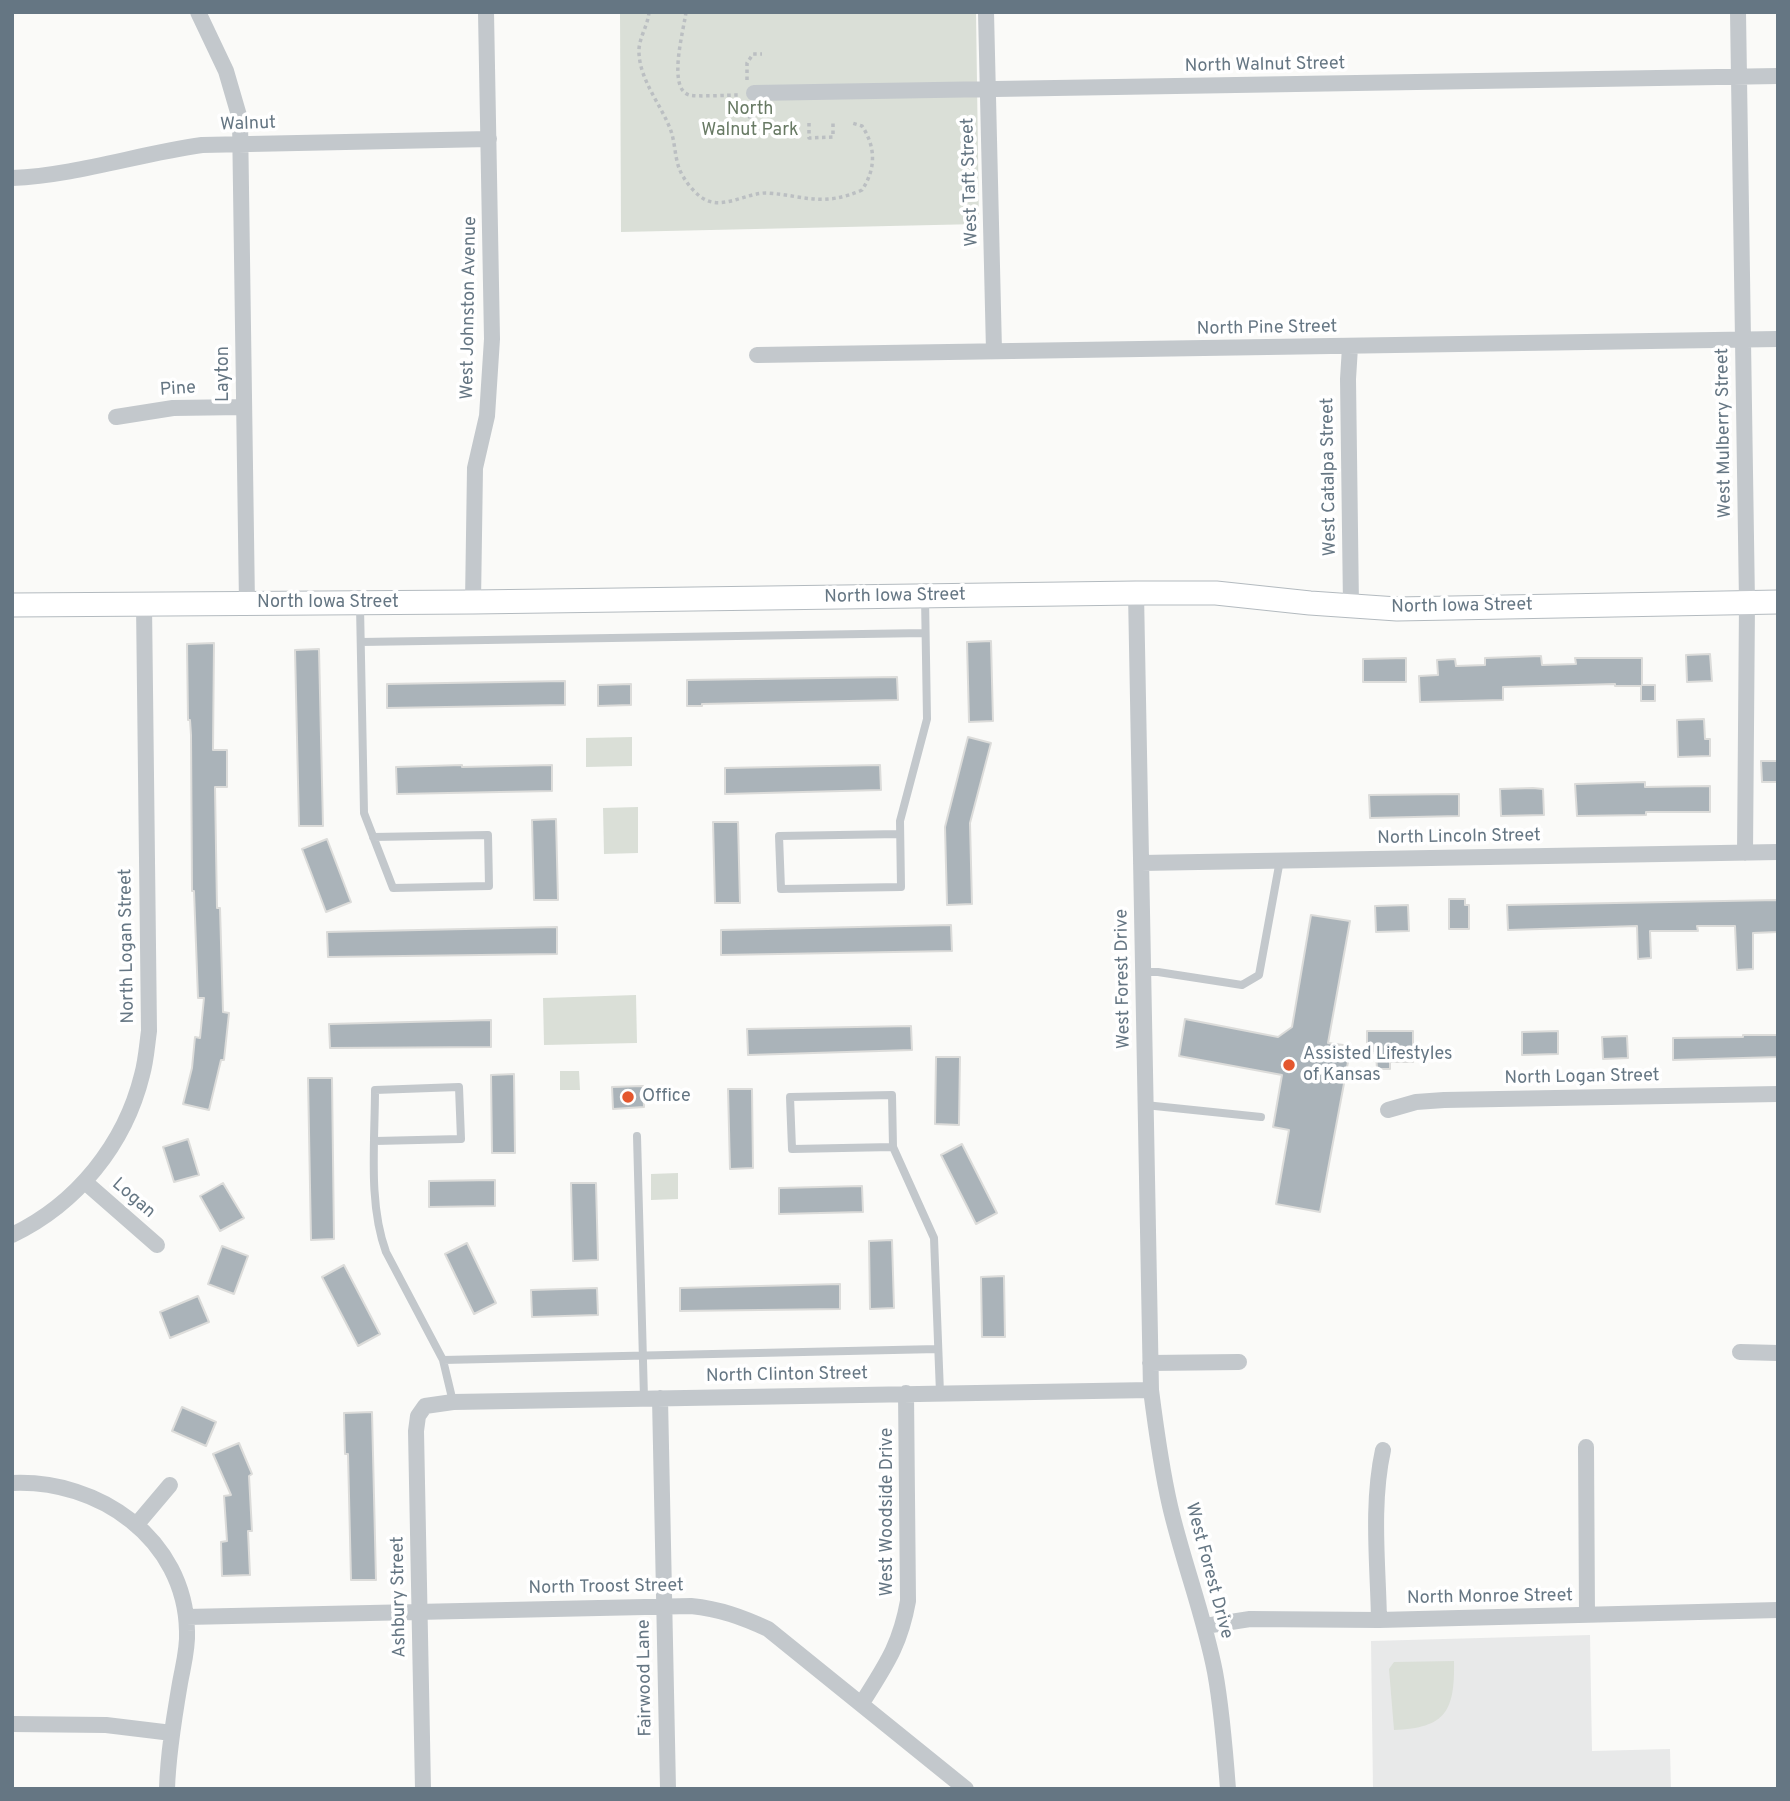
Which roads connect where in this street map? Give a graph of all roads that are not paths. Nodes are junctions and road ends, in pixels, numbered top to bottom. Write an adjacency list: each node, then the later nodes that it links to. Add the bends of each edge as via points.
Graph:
1 (198, 12): 10 (street, Layton, via 226,71 240,119)
2 (486, 12): 9 (street, West Johnston Avenue)
3 (986, 12): 7 (street, West Taft Street)
4 (1738, 12): 6 (street, West Mulberry Street)
5 (1778, 76): 6 (street, North Walnut Street)
6 (1739, 77): 7 (street, North Walnut Street); 13 (street, West Mulberry Street)
7 (987, 89): 8 (street, North Walnut Street); 15 (street, West Taft Street)
8 (754, 93)
9 (489, 139): 10 (street, Walnut); 21 (street, West Johnston Avenue, via 492,339 487,416 475,468)
10 (241, 143): 11 (street, Walnut, via 163,151 93,169); 17 (street, Layton)
11 (12, 178)
12 (1778, 339): 13 (street, North Pine Street)
13 (1742, 340): 14 (street, North Pine Street); 24 (street, West Mulberry Street)
14 (1350, 347): 15 (street, North Pine Street); 28 (street, West Catalpa Street)
15 (994, 351): 16 (street, North Pine Street)
16 (757, 355)
17 (243, 407): 18 (street, Pine, via 173,408); 26 (street, Layton)
18 (116, 417)
19 (1136, 593): 20 (street, North Iowa Street); 28 (street, North Iowa Street, via 1216,593); 36 (street, West Forest Drive)
20 (925, 597): 21 (street, North Iowa Street); 29 (lane)
21 (473, 602): 23 (street, North Iowa Street)
22 (1778, 602): 24 (street, North Iowa Street)
23 (360, 603): 26 (street, North Iowa Street); 30 (lane)
24 (1747, 603): 28 (street, North Iowa Street); 34 (street, West Mulberry Street)
25 (144, 604): 26 (street, North Iowa Street); 27 (street, North Iowa Street); 45 (street, North Logan Street, via 149,1031 143,1073 127,1120)
26 (247, 604)
27 (12, 605)
28 (1351, 606)
29 (925, 633): 30 (lane); 31 (lane, via 927,719)
30 (360, 642): 32 (lane, via 364,813)
31 (900, 834): 31 (lane, via 901,887 781,889 779,836)
32 (373, 837): 32 (lane, via 393,888 489,886 488,835)
33 (1778, 852): 34 (street, North Lincoln Street)
34 (1745, 853): 35 (street, North Lincoln Street)
35 (1280, 860): 36 (street, North Lincoln Street); 37 (lane, via 1259,975 1241,985)
36 (1141, 863): 37 (street, West Forest Drive)
37 (1143, 972): 39 (street, West Forest Drive)
38 (1778, 1094): 40 (street, North Logan Street, via 1444,1100)
39 (1145, 1105): 41 (lane); 54 (street, West Forest Drive)
40 (1388, 1110)
41 (1261, 1117)
42 (636, 1136): 51 (lane)
43 (375, 1141): 43 (lane, via 461,1139 459,1087 375,1090); 52 (lane, via 379,1234)
44 (892, 1147): 44 (lane, via 892,1095 790,1097 792,1149); 48 (lane, via 934,1238)
45 (85, 1182): 46 (street, North Logan Street, via 56,1208); 47 (street, Logan)
46 (12, 1235)
47 (157, 1245)
48 (939, 1349): 51 (lane); 57 (lane)
49 (1740, 1352): 50 (street)
50 (1778, 1353)
51 (643, 1354): 52 (lane); 58 (lane)
52 (443, 1360): 59 (lane)
53 (1239, 1362): 54 (street)
54 (1150, 1363): 55 (street, West Forest Drive)
55 (1151, 1390): 57 (street, North Clinton Street); 72 (street, West Forest Drive, via 1171,1508)
56 (905, 1393): 57 (street, North Clinton Street); 58 (street, North Clinton Street); 73 (street, West Woodside Drive, via 908,1601 896,1648)
57 (940, 1393)
58 (652, 1398): 59 (street, North Clinton Street); 66 (street, Fairwood Lane)
59 (453, 1402): 60 (street, North Clinton Street)
60 (425, 1406): 68 (street, Ashbury Street, via 415,1431)
61 (1586, 1447): 69 (street)
62 (1383, 1450): 71 (street, via 1377,1513)
63 (12, 1483): 65 (street, via 39,1483 80,1492 116,1508)
64 (170, 1485): 65 (street)
65 (137, 1524): 70 (street, via 171,1571)
66 (664, 1606): 68 (street, North Troost Street); 73 (street, North Troost Street, via 717,1609 768,1629); 78 (street, Fairwood Lane)
67 (1778, 1610): 69 (street, North Monroe Street)
68 (419, 1611): 70 (street, North Troost Street); 77 (street, Ashbury Street)
69 (1587, 1615): 71 (street, North Monroe Street)
70 (186, 1617): 75 (street, via 186,1656)
71 (1378, 1620): 72 (street, North Monroe Street, via 1250,1619)
72 (1205, 1626): 80 (street, West Forest Drive, via 1224,1729)
73 (862, 1703): 79 (street, North Troost Street)
74 (12, 1724): 75 (street, via 93,1724)
75 (172, 1733): 76 (street)
76 (167, 1789)
77 (422, 1789)
78 (668, 1789)
79 (966, 1789)
80 (1228, 1789)

